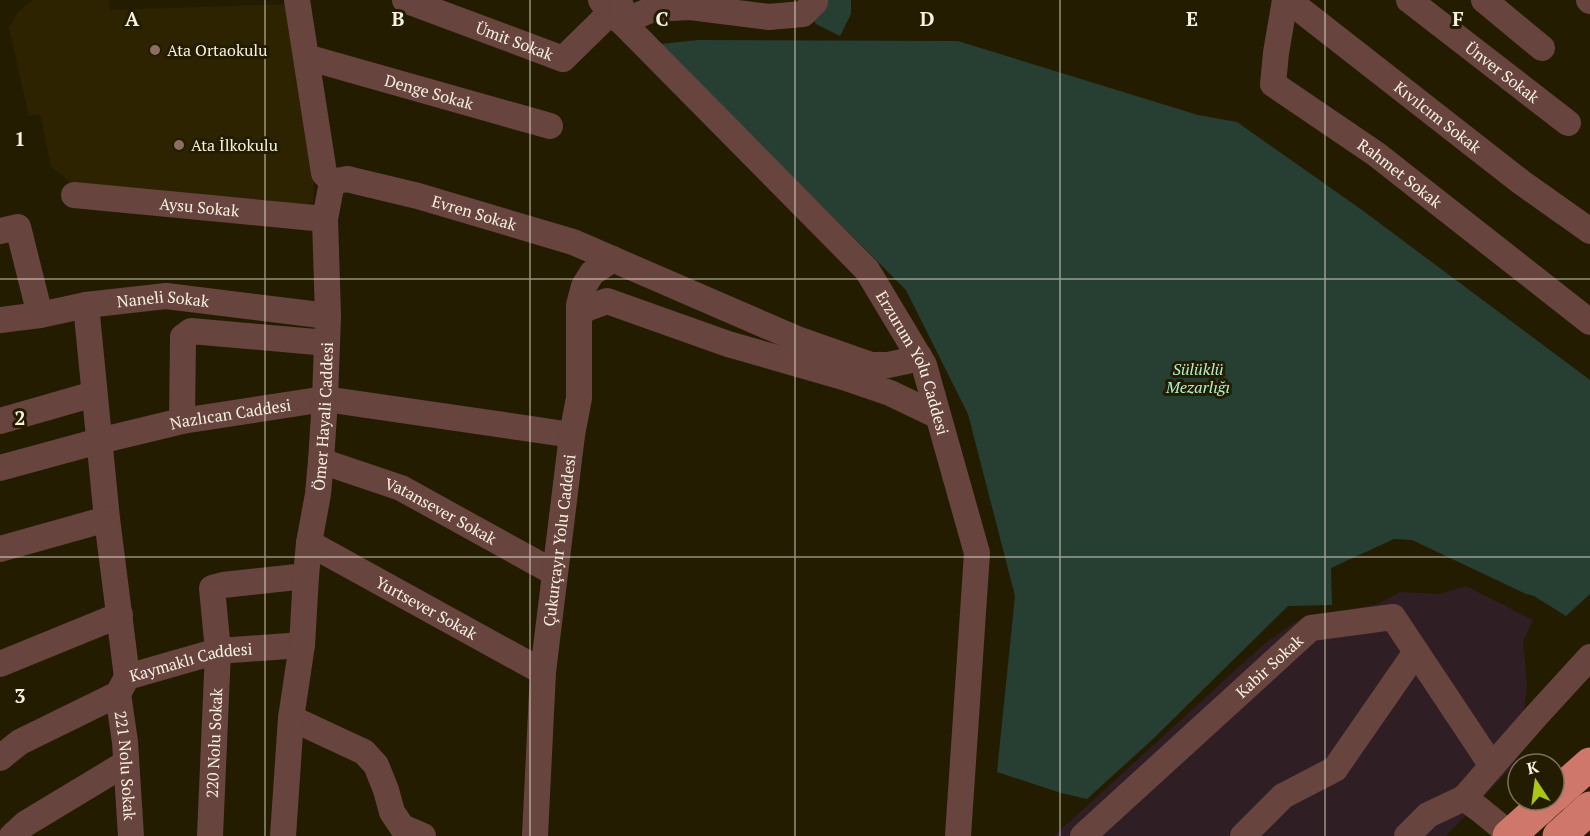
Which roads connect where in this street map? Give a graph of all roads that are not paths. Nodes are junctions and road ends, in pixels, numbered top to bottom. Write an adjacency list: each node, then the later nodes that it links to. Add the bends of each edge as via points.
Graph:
1 (297, 0): 10 (street, Ömer Hayali Caddesi)
2 (815, 0): 7 (street, via 803,14 769,17)
3 (1286, 0): 17 (street, Kıvılcım Sokak); 24 (street, Rahmet Sokak, via 1273,84 1376,154)
4 (1409, 0): 11 (street, Ünver Sokak)
5 (1484, 0): 9 (street)
6 (422, 3): 8 (street, Ümit Sokak, via 563,58)
7 (739, 7): 8 (street)
8 (613, 9): 27 (street, Erzurum Yolu Caddesi, via 867,270)
9 (1542, 48)
10 (306, 57): 12 (street, Denge Sokak); 13 (street, Ömer Hayali Caddesi)
11 (1568, 123)
12 (550, 126)
13 (328, 177): 15 (street, Ömer Hayali Caddesi); 18 (street, Evren Sokak, via 418,196 573,242)
14 (74, 195): 15 (street, Aysu Sokak)
15 (325, 219): 22 (street, Ömer Hayali Caddesi)
16 (0, 231): 21 (street, via 18,227)
17 (1590, 231)
18 (613, 259): 20 (street, Çukurçayır Yolu Caddesi, via 592,273 584,286); 25 (street, Evren Sokak)
19 (86, 305): 21 (street, Naneli Sokak); 22 (street, Naneli Sokak, via 166,296); 29 (street, 221 Nolu Sokak)
20 (579, 314): 28 (street, via 607,301); 34 (street, Çukurçayır Yolu Caddesi, via 579,398)
21 (40, 315): 23 (street, Naneli Sokak)
22 (328, 316): 26 (street, Ömer Hayali Caddesi)
23 (0, 320)
24 (1590, 322)
25 (788, 335): 27 (street, Evren Sokak, via 871,365); 28 (street)
26 (327, 343): 30 (street, Ömer Hayali Caddesi); 33 (street, via 191,331 183,336)
27 (919, 356): 31 (street, Erzurum Yolu Caddesi)
28 (776, 358): 31 (street, via 890,393)
29 (94, 394): 32 (street); 35 (street, 221 Nolu Sokak)
30 (325, 399): 33 (street, Nazlıcan Caddesi); 34 (street, Nazlıcan Caddesi); 36 (street, Ömer Hayali Caddesi)
31 (938, 416): 67 (street, Erzurum Yolu Caddesi, via 977,553)
32 (0, 421)
33 (182, 421): 35 (street, Nazlıcan Caddesi)
34 (572, 435): 41 (street, Çukurçayır Yolu Caddesi)
35 (99, 441): 37 (street, Nazlıcan Caddesi); 38 (street, 221 Nolu Sokak)
36 (321, 461): 39 (street, Ömer Hayali Caddesi); 41 (street, Vatansever Sokak, via 400,488)
37 (0, 468)
38 (107, 519): 40 (street); 43 (street, 221 Nolu Sokak)
39 (309, 543): 42 (street, Ömer Hayali Caddesi); 49 (street, Yurtsever Sokak)
40 (0, 549)
41 (555, 573): 49 (street, Çukurçayır Yolu Caddesi)
42 (306, 576): 44 (street, Ömer Hayali Caddesi); 45 (street, 220 Nolu Sokak, via 212,588)
43 (120, 615): 48 (street); 50 (street, 221 Nolu Sokak)
44 (302, 645): 45 (street, Kaymaklı Caddesi); 51 (street, Ömer Hayali Caddesi)
45 (218, 651): 50 (street, Kaymaklı Caddesi); 63 (street, 220 Nolu Sokak)
46 (1416, 652): 55 (street, Kabir Sokak); 68 (street, Kabir Sokak, via 1393,617 1311,628); 69 (street, via 1335,769 1283,796)
47 (1590, 657): 55 (street)
48 (0, 664)
49 (543, 672): 66 (street, Çukurçayır Yolu Caddesi)
50 (123, 685): 52 (street, Kaymaklı Caddesi, via 20,742); 53 (street, 221 Nolu Sokak)
51 (291, 718): 64 (street, Ömer Hayali Caddesi); 65 (street, via 364,752 376,765 392,812 402,827)
52 (0, 758)
53 (126, 763): 60 (street); 62 (street, 221 Nolu Sokak)
54 (1590, 764): 56 (highway)
55 (1492, 766): 57 (street)
56 (1566, 785)
57 (1464, 798): 61 (street); 70 (street, via 1428,815)
58 (1590, 808): 71 (highway)
59 (1536, 812): 61 (highway)
60 (24, 832)
61 (1510, 835)
62 (131, 836)
63 (210, 836)
64 (283, 836)
65 (423, 836)
66 (535, 836)
67 (958, 836)
68 (1083, 836)
69 (1243, 836)
70 (1407, 836)
71 (1559, 836)

